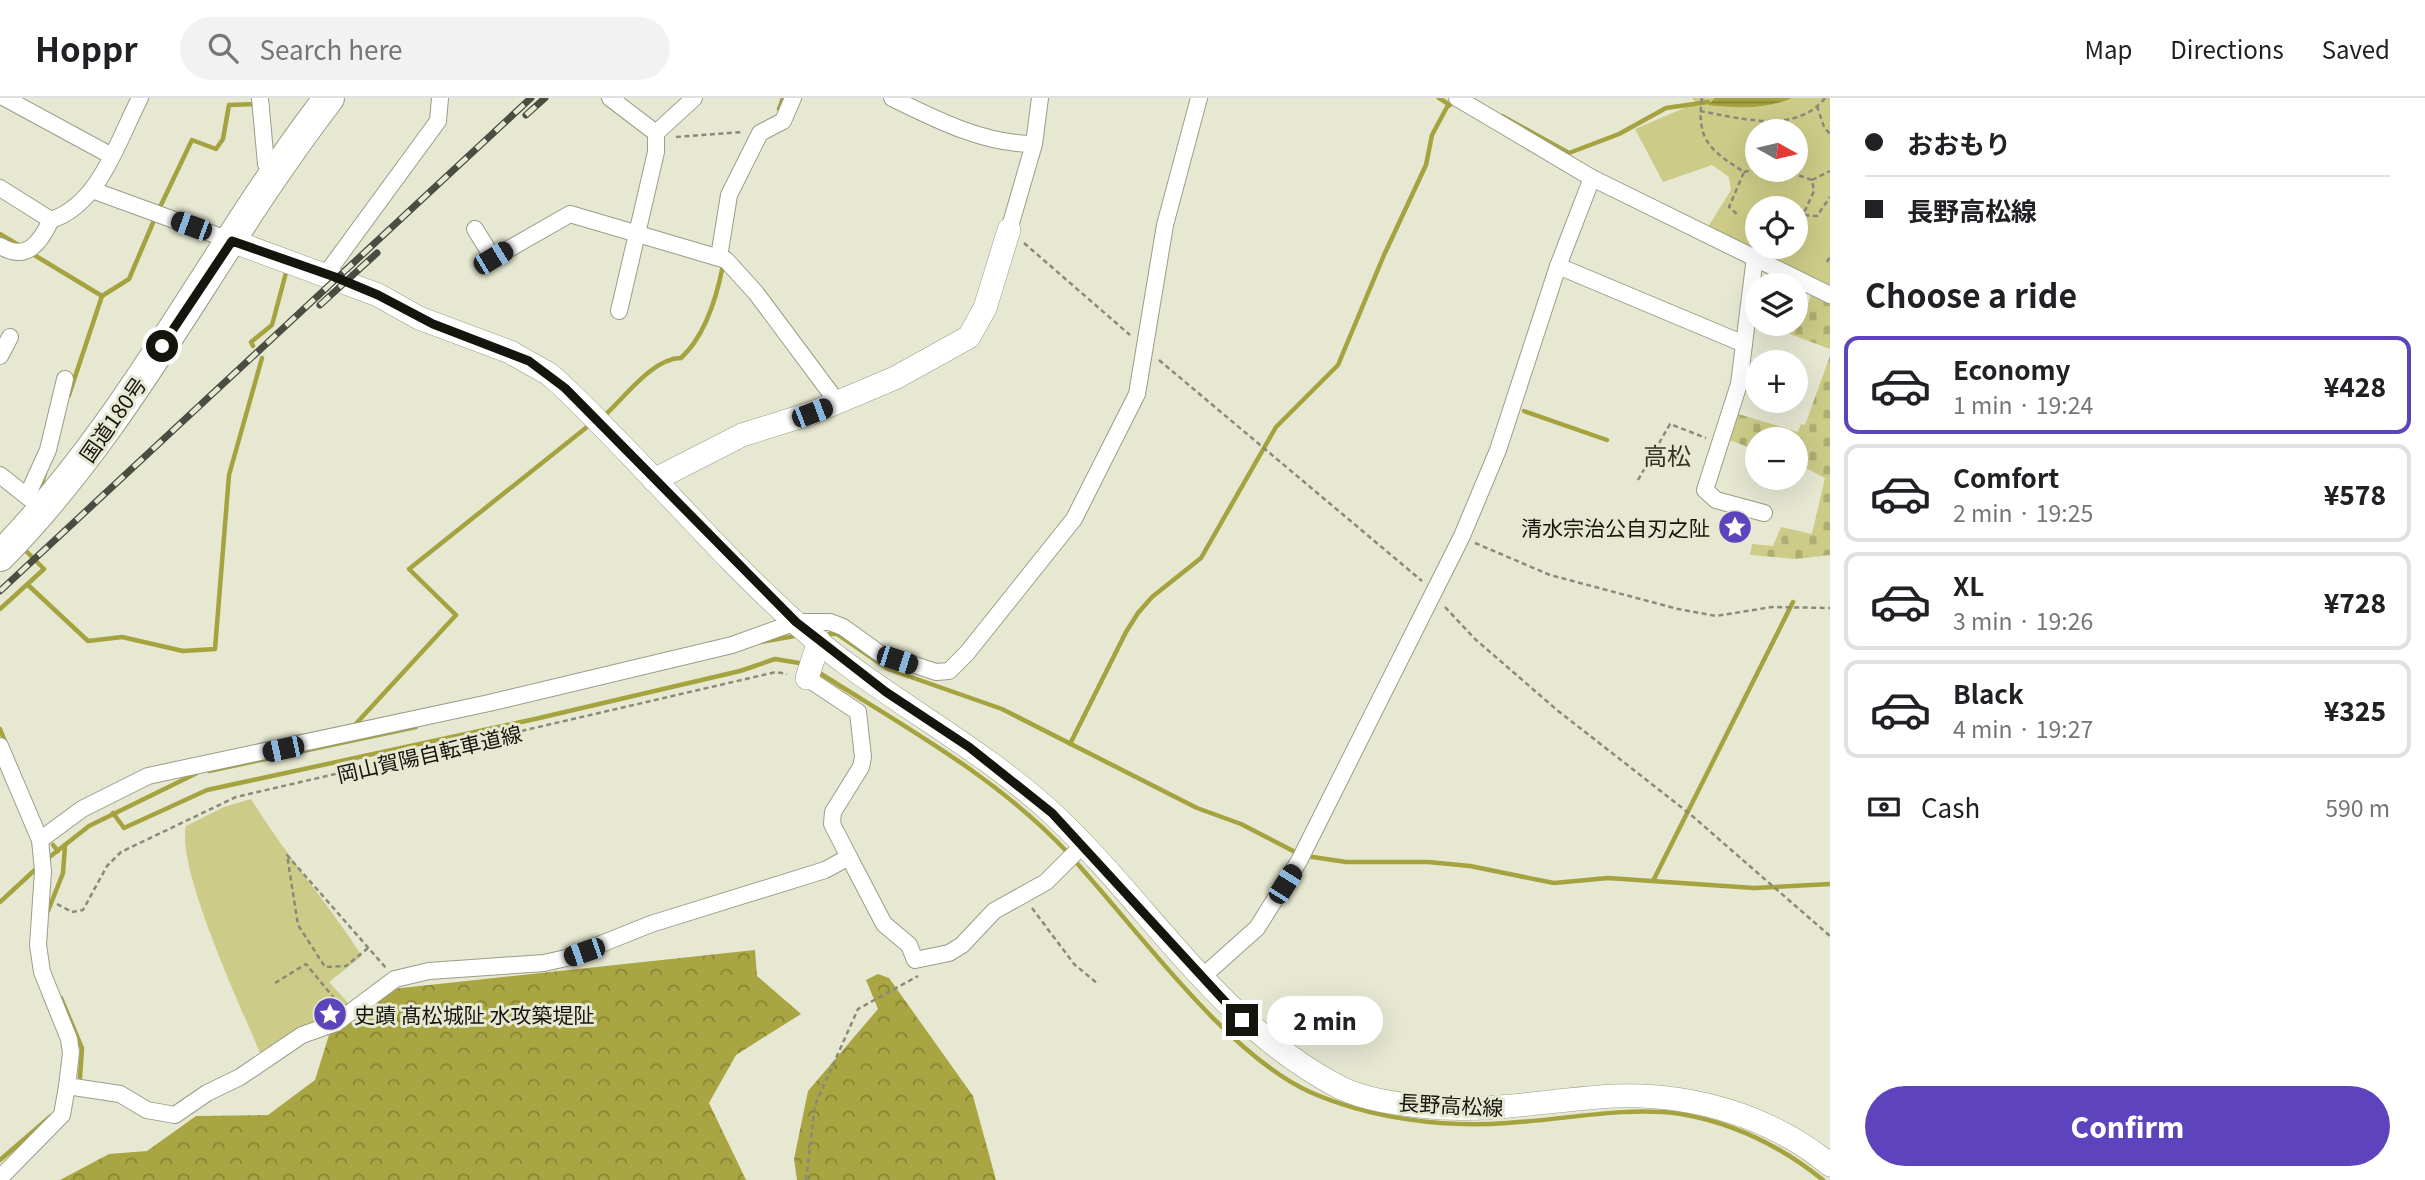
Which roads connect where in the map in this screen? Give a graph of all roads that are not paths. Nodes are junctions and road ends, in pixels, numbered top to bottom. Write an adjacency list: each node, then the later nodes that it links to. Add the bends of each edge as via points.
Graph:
1 (5, 98): 15 (street)
2 (140, 98): 15 (street)
3 (260, 98): 16 (street, via 266,164)
4 (329, 98): 16 (highway, 国道180号)
5 (440, 98): 31 (street, via 438,121)
6 (610, 98): 13 (street)
7 (694, 98): 13 (street)
8 (793, 98): 27 (street, via 783,121 760,133 729,195)
9 (892, 98): 14 (street, via 1005,144)
10 (1040, 98): 14 (street)
11 (1199, 98): 44 (street, via 1165,225 1137,394 1096,480 1055,544 949,671 936,672 879,653 830,622)
12 (1460, 100): 17 (street)
13 (656, 137): 23 (street)
14 (1034, 144): 22 (street)
15 (110, 155): 19 (street)
16 (273, 174): 24 (highway, 国道180号)
17 (1592, 178): 26 (street); 30 (street)
18 (0, 188): 20 (street)
19 (92, 190): 20 (street, via 74,209); 24 (street)
20 (51, 220): 25 (street, via 41,241 28,251 8,251)
21 (475, 229): 23 (street, via 493,258 570,214)
22 (1009, 230): 38 (main road, via 985,308 969,337)
23 (637, 233): 27 (street); 33 (street)
24 (232, 241): 31 (main road, 長野高松線); 41 (highway, 国道180号, via 105,432)
25 (0, 246)
26 (1745, 252)
27 (722, 258): 38 (street, via 756,293)
28 (1755, 259): 35 (street)
29 (1759, 259): 32 (street)
30 (1558, 266): 35 (street); 50 (street, via 1501,440 1462,536 1299,861 1257,928)
31 (326, 274): 40 (main road, 長野高松線, via 538,366)
32 (1830, 295)
33 (619, 311)
34 (10, 337): 36 (street)
35 (1744, 344): 42 (street, via 1739,384 1705,490 1716,500)
36 (0, 356)
37 (65, 379): 41 (street)
38 (838, 403): 40 (main road, via 742,436)
39 (0, 475): 41 (street)
40 (654, 480): 44 (main road, 長野高松線)
41 (35, 503): 43 (highway, 国道180号)
42 (1764, 513)
43 (0, 555)
44 (796, 622): 45 (main road, 長野高松線); 48 (street, via 705,652 148,776 82,808)
45 (812, 663): 47 (main road, 長野高松線, via 886,692 979,754 1025,790); 49 (street, via 858,712 861,767 833,812 832,824)
46 (0, 746): 48 (street)
47 (1077, 851): 49 (street, via 1046,882 993,911 962,945 949,953 915,960 909,945 884,924); 50 (main road, 長野高松線)
48 (42, 856): 51 (street, via 38,945 42,972 72,1053)
49 (849, 856): 51 (street, via 825,870 651,923 566,958 429,971 395,979 335,1023 302,1035 175,1115 147,1110 120,1094)
50 (1201, 978): 52 (main road, 長野高松線, via 1259,1035 1345,1090 1410,1106 1462,1109 1618,1096 1689,1101 1750,1117)
51 (67, 1086): 53 (street, via 62,1115)
52 (1830, 1165)
53 (0, 1178)

